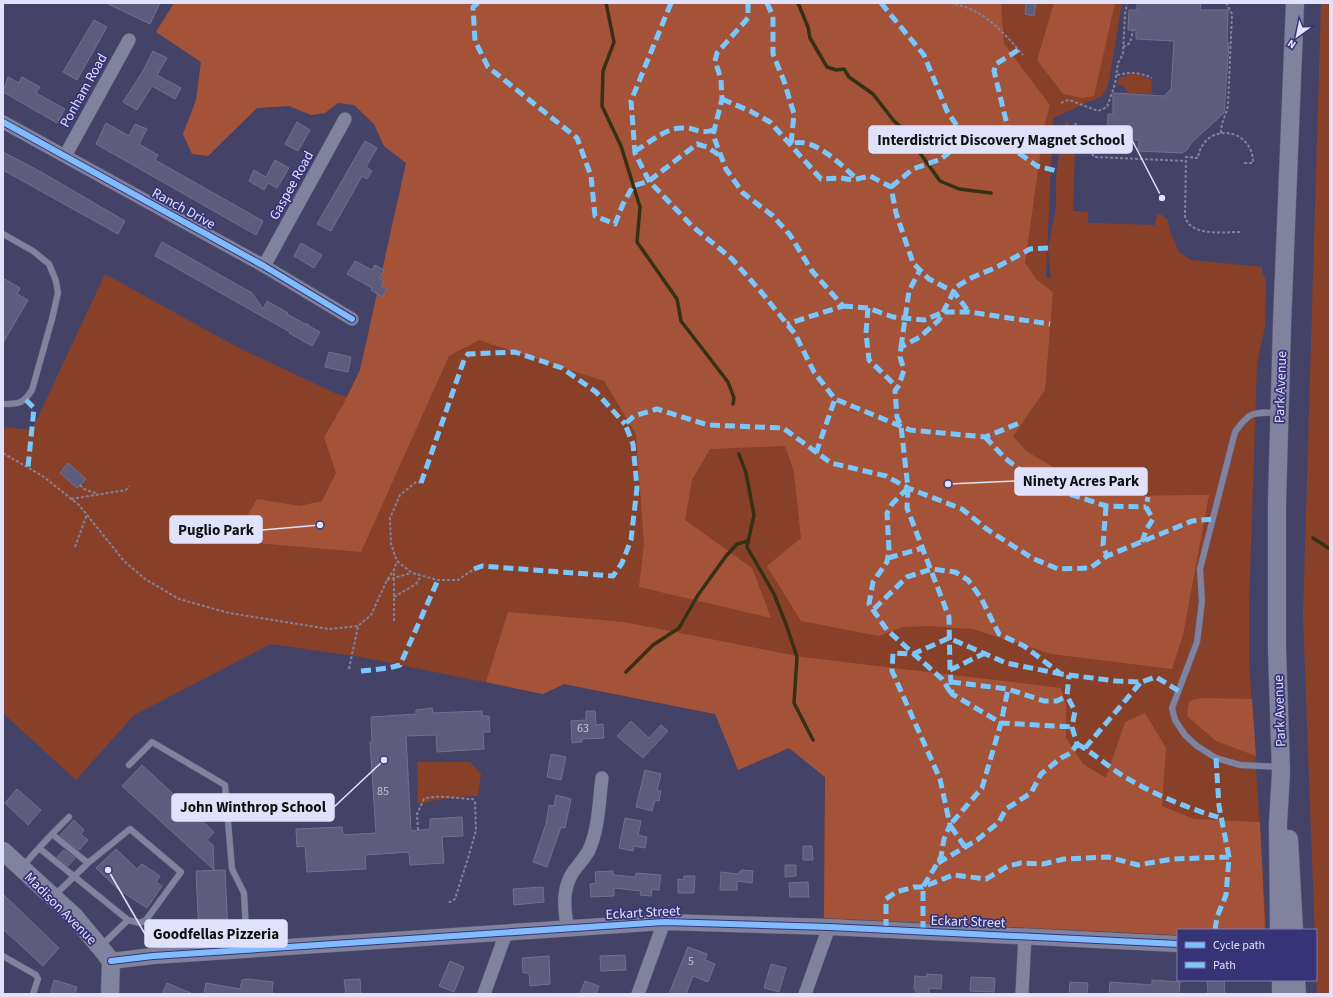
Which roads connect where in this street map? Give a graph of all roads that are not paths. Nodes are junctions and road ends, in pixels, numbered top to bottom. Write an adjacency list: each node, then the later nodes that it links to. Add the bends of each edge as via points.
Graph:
1 (1295, 3): 10 (main road, Park Avenue)
2 (129, 40): 5 (street, Ponham Road)
3 (346, 119): 7 (street, Gaspee Road)
4 (3, 122): 5 (street, Ranch Drive)
5 (65, 156): 7 (street, Ranch Drive)
6 (3, 234): 9 (lane, via 49,264 58,292 32,390 26,400 16,404)
7 (264, 266): 8 (street, Ranch Drive)
8 (352, 319)
9 (3, 404)
10 (1279, 413): 12 (main road, Park Avenue, via 1277,574); 12 (lane, via 1254,412 1243,420 1235,432 1200,569 1202,601 1197,642 1172,708 1175,720 1185,735 1216,758 1240,766)
11 (129, 765): 32 (lane, via 152,742 225,785 232,869 244,893)
12 (1281, 769): 26 (main road, Park Avenue, via 1278,824); 27 (main road, Park Avenue, via 1287,810)
13 (602, 778): 25 (street, via 597,824 589,850 572,874 565,892)
14 (69, 817): 15 (lane)
15 (52, 834): 16 (lane); 18 (lane)
16 (39, 848): 19 (lane); 20 (lane)
17 (3, 851): 19 (main road, Madison Avenue)
18 (88, 863): 20 (lane); 22 (lane, via 130,829 181,872 146,920 140,923)
19 (21, 868): 21 (main road, Madison Avenue)
20 (75, 876): 21 (lane); 22 (lane)
21 (53, 897): 31 (main road, Madison Avenue, via 75,917)
22 (128, 920): 31 (lane)
23 (664, 922): 24 (street, Eckart Street); 25 (street, Eckart Street); 40 (street)
24 (829, 927): 29 (street, Eckart Street); 41 (street)
25 (568, 928): 28 (street, Eckart Street)
26 (1279, 929)
27 (1294, 929)
28 (506, 933): 32 (street, Eckart Street); 39 (street)
29 (1025, 935): 30 (street, Eckart Street); 42 (street)
30 (1177, 944)
31 (100, 947): 34 (main road, Madison Avenue)
32 (247, 950): 34 (street, Eckart Street)
33 (3, 956): 37 (lane, via 36,975 38,979)
34 (111, 961): 38 (main road)
35 (1281, 981): 43 (main road)
36 (1296, 981): 44 (main road)
37 (33, 994)
38 (110, 994)
39 (484, 994)
40 (638, 994)
41 (805, 994)
42 (1022, 994)
43 (1281, 994)
44 (1297, 994)

